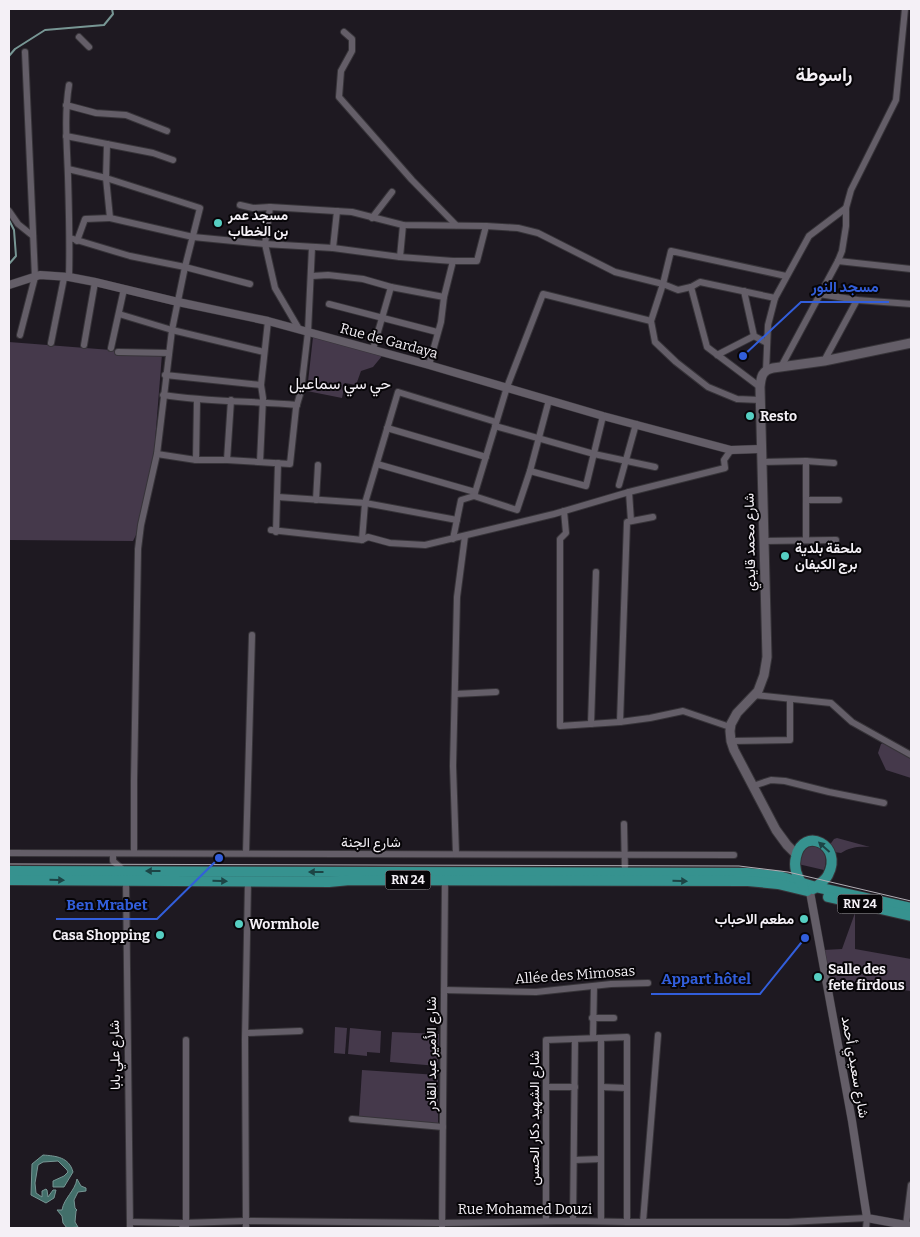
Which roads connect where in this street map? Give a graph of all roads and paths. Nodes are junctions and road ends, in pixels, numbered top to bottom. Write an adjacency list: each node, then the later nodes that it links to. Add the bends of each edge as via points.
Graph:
1 (905, 9): 17 (street, via 896,100 851,190)
2 (344, 32): 23 (street, via 352,39 352,51 341,71 339,97)
3 (79, 37): 4 (street)
4 (89, 47)
5 (25, 52): 25 (street)
6 (69, 85): 7 (street)
7 (66, 105): 8 (street, via 126,115); 9 (street)
8 (168, 131)
9 (66, 136): 10 (street); 12 (street)
10 (108, 144): 11 (street); 13 (street)
11 (173, 160)
12 (68, 169): 13 (street); 27 (street)
13 (106, 178): 20 (street); 26 (street, via 200,208)
14 (392, 192): 21 (street)
15 (240, 205): 16 (street)
16 (270, 207): 19 (street); 29 (street)
17 (846, 208): 34 (street, via 846,226); 38 (street, via 810,236)
18 (9, 211): 25 (street, via 18,224)
19 (336, 211): 21 (street); 31 (street)
20 (110, 218): 26 (street); 28 (street, via 85,219)
21 (372, 218): 22 (street)
22 (403, 225): 23 (street); 32 (street)
23 (456, 225): 24 (street)
24 (486, 226): 33 (street, via 477,261); 43 (street, via 538,233 615,272)
25 (33, 236): 39 (street)
26 (193, 237): 29 (street); 35 (street)
27 (70, 238): 28 (street); 40 (street)
28 (77, 241): 35 (street)
29 (266, 244): 30 (street); 61 (street, via 274,288)
30 (312, 247): 31 (street); 37 (street)
31 (333, 248): 32 (street)
32 (400, 257): 33 (street)
33 (453, 261): 50 (street)
34 (838, 261): 36 (street); 49 (street)
35 (185, 267): 42 (street); 53 (street)
36 (911, 269)
37 (312, 276): 45 (street, via 363,279); 62 (street)
38 (786, 276): 43 (street, via 671,250); 51 (street)
39 (35, 277): 40 (street, Rue de Gardaya); 44 (street, Rue de Gardaya); 64 (street)
40 (66, 278): 41 (street, Rue de Gardaya); 66 (street)
41 (95, 282): 47 (street, Rue de Gardaya); 69 (street)
42 (250, 284)
43 (663, 284): 46 (street, via 678,290); 59 (street)
44 (9, 285)
45 (391, 287): 50 (street); 57 (street)
46 (691, 287): 48 (street, via 700,282); 75 (street, via 707,347)
47 (124, 289): 53 (street, Rue de Gardaya); 56 (street)
48 (744, 291): 51 (street); 65 (street)
49 (819, 294): 52 (street); 78 (street)
50 (444, 297): 63 (street)
51 (775, 298): 67 (street)
52 (857, 300): 55 (street); 76 (street)
53 (178, 302): 58 (street, Rue de Gardaya); 60 (street)
54 (329, 304): 57 (street)
55 (911, 304)
56 (119, 314): 60 (street); 70 (street)
57 (381, 318): 63 (street); 71 (street)
58 (268, 321): 61 (street, Rue de Gardaya); 73 (street)
59 (652, 321): 82 (street, via 543,294); 88 (street, via 655,342 708,387 737,399)
60 (172, 330): 73 (street); 74 (street)
61 (299, 330): 62 (street, Rue de Gardaya)
62 (308, 332): 71 (street, Rue de Gardaya); 90 (street)
63 (437, 332): 77 (street)
64 (20, 335)
65 (754, 336): 67 (street); 75 (street)
66 (51, 343)
67 (767, 343): 79 (street)
68 (911, 343): 76 (main road)
69 (84, 345)
70 (111, 348)
71 (373, 349): 77 (street, Rue de Gardaya)
72 (118, 352): 74 (street)
73 (264, 352): 81 (street)
74 (168, 353): 80 (street)
75 (717, 355): 83 (street)
76 (824, 361): 78 (main road)
77 (429, 364): 82 (street, Rue de Gardaya)
78 (781, 367): 79 (main road)
79 (766, 370): 83 (main road, شارع محمد قايدي)
80 (165, 375): 81 (street); 84 (street)
81 (261, 385): 89 (street)
82 (507, 387): 87 (street, Rue de Gardaya); 92 (street)
83 (760, 387): 88 (main road, شارع محمد قايدي)
84 (163, 395): 85 (street); 98 (street)
85 (197, 400): 86 (street); 101 (street)
86 (231, 400): 89 (street); 102 (street)
87 (548, 400): 91 (street, Rue de Gardaya); 95 (street)
88 (760, 400): 96 (main road, شارع محمد قايدي)
89 (263, 402): 90 (street); 104 (street)
90 (298, 406): 107 (street, via 290,464)
91 (603, 416): 93 (street, Rue de Gardaya); 99 (street)
92 (496, 424): 94 (street, via 398,392); 95 (street); 100 (street)
93 (636, 424): 97 (street, Rue de Gardaya); 105 (street)
94 (388, 428): 100 (street); 109 (street)
95 (538, 438): 99 (street); 112 (street)
96 (760, 449): 97 (street, Rue de Gardaya); 106 (main road, شارع محمد قايدي)
97 (731, 450): 114 (street, via 724,460 725,468)
98 (156, 454): 101 (street); 148 (street, via 141,525 138,557)
99 (594, 454): 105 (street); 112 (street, via 586,486)
100 (486, 457): 115 (street)
101 (196, 460): 102 (street)
102 (227, 460): 104 (street)
103 (806, 461): 106 (street); 108 (street); 118 (street)
104 (260, 462): 107 (street)
105 (625, 462): 111 (street); 113 (street)
106 (761, 462): 130 (main road, شارع محمد قايدي)
107 (278, 463): 116 (street)
108 (834, 463)
109 (377, 464): 115 (street); 120 (street)
110 (318, 465): 117 (street)
111 (655, 467)
112 (530, 471): 115 (street, via 517,510)
113 (619, 486)
114 (629, 492): 121 (street); 124 (street)
115 (474, 494): 123 (street, via 461,500)
116 (278, 497): 117 (street); 127 (street, via 274,531)
117 (316, 500): 120 (street)
118 (806, 500): 119 (street); 128 (street)
119 (839, 500)
120 (365, 503): 123 (street); 127 (street)
121 (564, 511): 125 (street); 138 (street, via 566,533 560,538 559,724)
122 (652, 517): 124 (street)
123 (457, 520): 126 (street)
124 (631, 521): 137 (street, via 627,522)
125 (465, 536): 126 (street); 134 (street, via 457,597)
126 (453, 539): 127 (street, via 425,545 368,537)
127 (362, 540)
128 (806, 540): 129 (street); 130 (street)
129 (836, 540)
130 (764, 541): 135 (main road, شارع محمد قايدي, via 767,658 762,681)
131 (596, 572): 138 (street)
132 (252, 635): 149 (street)
133 (496, 692): 134 (street)
134 (455, 694): 150 (street)
135 (754, 695): 136 (street); 139 (main road, شارع محمد قايدي, via 734,717)
136 (790, 699): 140 (street, via 790,740); 141 (street, via 831,703 852,722)
137 (620, 722): 138 (street); 139 (street, via 683,711)
138 (591, 724)
139 (730, 727): 140 (main road)
140 (731, 741): 142 (main road)
141 (911, 756)
142 (753, 786): 143 (street, via 771,780 786,780); 145 (main road)
143 (884, 803)
144 (624, 824): 152 (street)
145 (781, 838): 146 (main road); 151 (main road)
146 (802, 844): 151 (main road); 159 (main road, one-way to 146, via 831,856 825,846 816,841)
147 (9, 853): 154 (street, شارع الجنة)
148 (134, 853): 149 (street, شارع الجنة); 154 (street, شارع الجنة)
149 (246, 853): 150 (street, شارع الجنة)
150 (456, 854): 152 (street, شارع الجنة)
151 (796, 854): 155 (main road)
152 (625, 855): 153 (street, شارع الجنة); 158 (street)
153 (734, 855)
154 (113, 858): 157 (street); 160 (street)
155 (794, 865): 161 (main road); 165 (main road)
156 (9, 871): 157 (main road, RN 24)
157 (102, 871): 160 (main road, RN 24)
158 (625, 873): 160 (main road, RN 24, one-way to 160); 161 (main road, RN 24, via 716,872)
159 (829, 873): 165 (main road); 166 (main road, via 829,881)
160 (126, 876): 162 (main road, RN 24, one-way to 160); 164 (main road, RN 24, one-way to 164); 196 (street, شارع علي بابا)
161 (779, 876): 165 (main road, RN 24)
162 (9, 880)
163 (445, 880): 164 (main road, RN 24); 165 (main road, RN 24, one-way to 165, via 748,881); 171 (street, شارع الأمير عبد القادر)
164 (248, 882): 175 (street)
165 (808, 888): 166 (main road, RN 24); 168 (main road, RN 24); 190 (street, شارع سعيدي أحمد)
166 (835, 891): 167 (main road, RN 24)
167 (911, 908)
168 (911, 916)
169 (648, 983): 170 (street, Allée des Mimosas)
170 (594, 986): 171 (street, Allée des Mimosas, via 536,992); 172 (street)
171 (444, 990): 186 (street, شارع الأمير عبد القادر)
172 (592, 1018): 173 (street); 177 (street)
173 (614, 1018)
174 (300, 1031): 175 (street)
175 (246, 1033): 198 (street)
176 (658, 1035): 195 (street)
177 (593, 1038): 178 (street, شارع الشهيد دكار الحسن); 179 (street, شارع الشهيد دكار الحسن)
178 (601, 1038): 181 (street); 184 (street, شارع الشهيد دكار الحسن, via 627,1037)
179 (575, 1039): 182 (street, شارع الشهيد دكار الحسن, via 546,1040); 183 (street)
180 (186, 1040): 197 (street)
181 (601, 1087): 184 (street); 187 (street)
182 (546, 1088): 183 (street); 191 (street, شارع الشهيد دكار الحسن)
183 (574, 1088): 188 (street)
184 (627, 1088): 194 (street, شارع الشهيد دكار الحسن)
185 (352, 1119): 186 (street)
186 (443, 1127): 199 (street, شارع الأمير عبد القادر)
187 (601, 1159): 188 (street); 193 (street)
188 (574, 1160): 192 (street)
189 (911, 1185): 200 (street)
190 (867, 1218): 195 (street, Rue Mohamed Douzi, via 788,1222); 200 (street); 201 (street)
191 (546, 1221): 192 (street, Rue Mohamed Douzi); 199 (street, Rue Mohamed Douzi)
192 (573, 1221): 193 (street, Rue Mohamed Douzi)
193 (601, 1221): 194 (street, Rue Mohamed Douzi)
194 (627, 1222): 195 (street, Rue Mohamed Douzi)
195 (643, 1222)
196 (130, 1225): 197 (street, Rue Mohamed Douzi)
197 (184, 1225): 198 (street, Rue Mohamed Douzi)
198 (246, 1225): 199 (street, Rue Mohamed Douzi)
199 (442, 1225)
200 (909, 1225)
201 (866, 1228)

